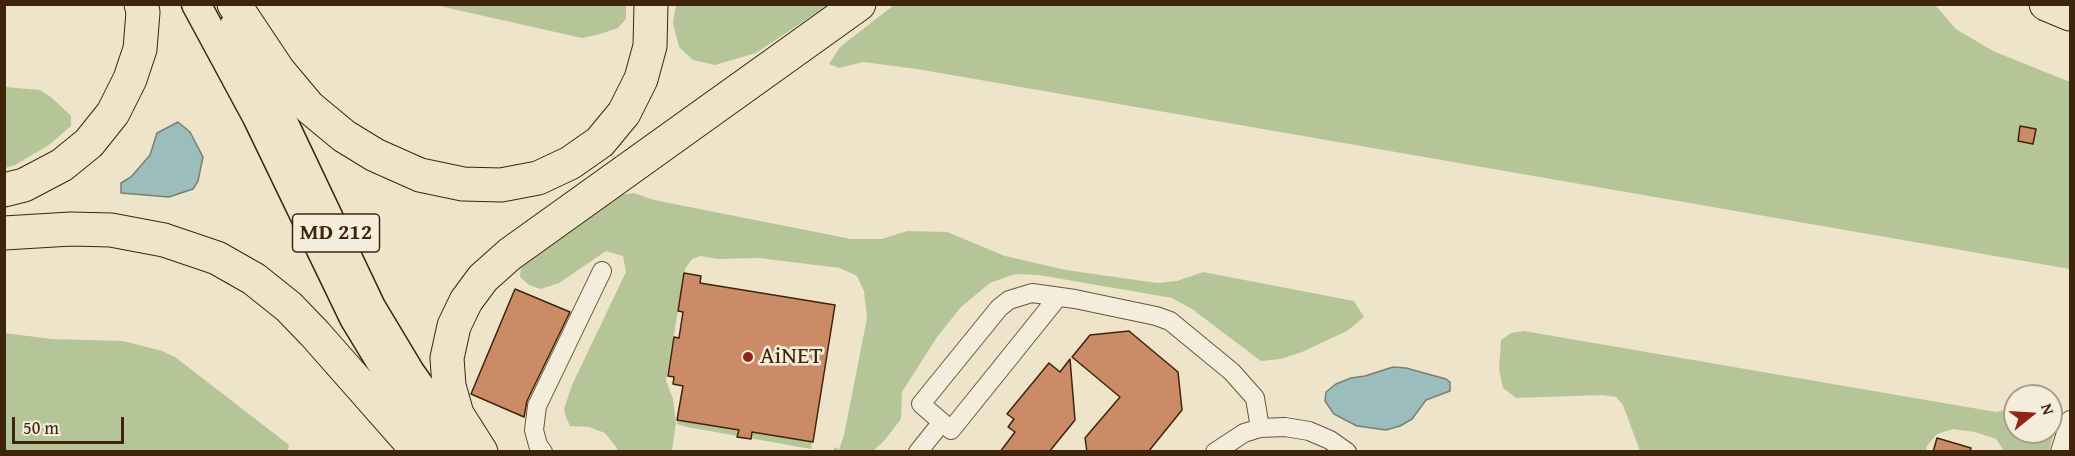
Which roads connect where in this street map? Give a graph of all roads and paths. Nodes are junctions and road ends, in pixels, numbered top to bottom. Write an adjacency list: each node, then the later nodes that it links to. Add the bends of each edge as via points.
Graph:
1 (141, 4): 9 (highway, via 140,49 113,112 89,143 62,165 24,185)
2 (196, 4): 17 (main road, MD 212, via 354,318)
3 (221, 4): 18 (main road, MD 212, via 277,109 371,307 410,372)
4 (234, 4): 5 (highway, via 284,78 309,107 344,136 420,175 463,184 501,185 538,178 570,163 600,142 624,113 641,79 650,46)
5 (651, 4)
6 (859, 4): 19 (highway, via 510,254 483,278 454,326 447,358 457,414)
7 (2046, 4): 8 (highway)
8 (2070, 14)
9 (4, 189)
10 (4, 233): 16 (highway, via 111,230 164,240 217,258 254,279 289,307)
11 (602, 271): 20 (street, via 537,406 534,430)
12 (1058, 297): 14 (street, via 951,430); 14 (street, via 1021,295 999,308 921,404); 15 (street, via 1170,321 1232,372 1255,398)
13 (2070, 420): 24 (street)
14 (942, 422): 21 (street)
15 (1260, 428): 22 (street, via 1229,441); 23 (street, via 1309,431)
16 (419, 452)
17 (441, 452)
18 (467, 452)
19 (481, 452)
20 (543, 452)
21 (918, 452)
22 (1215, 452)
23 (1347, 452)
24 (2060, 452)

